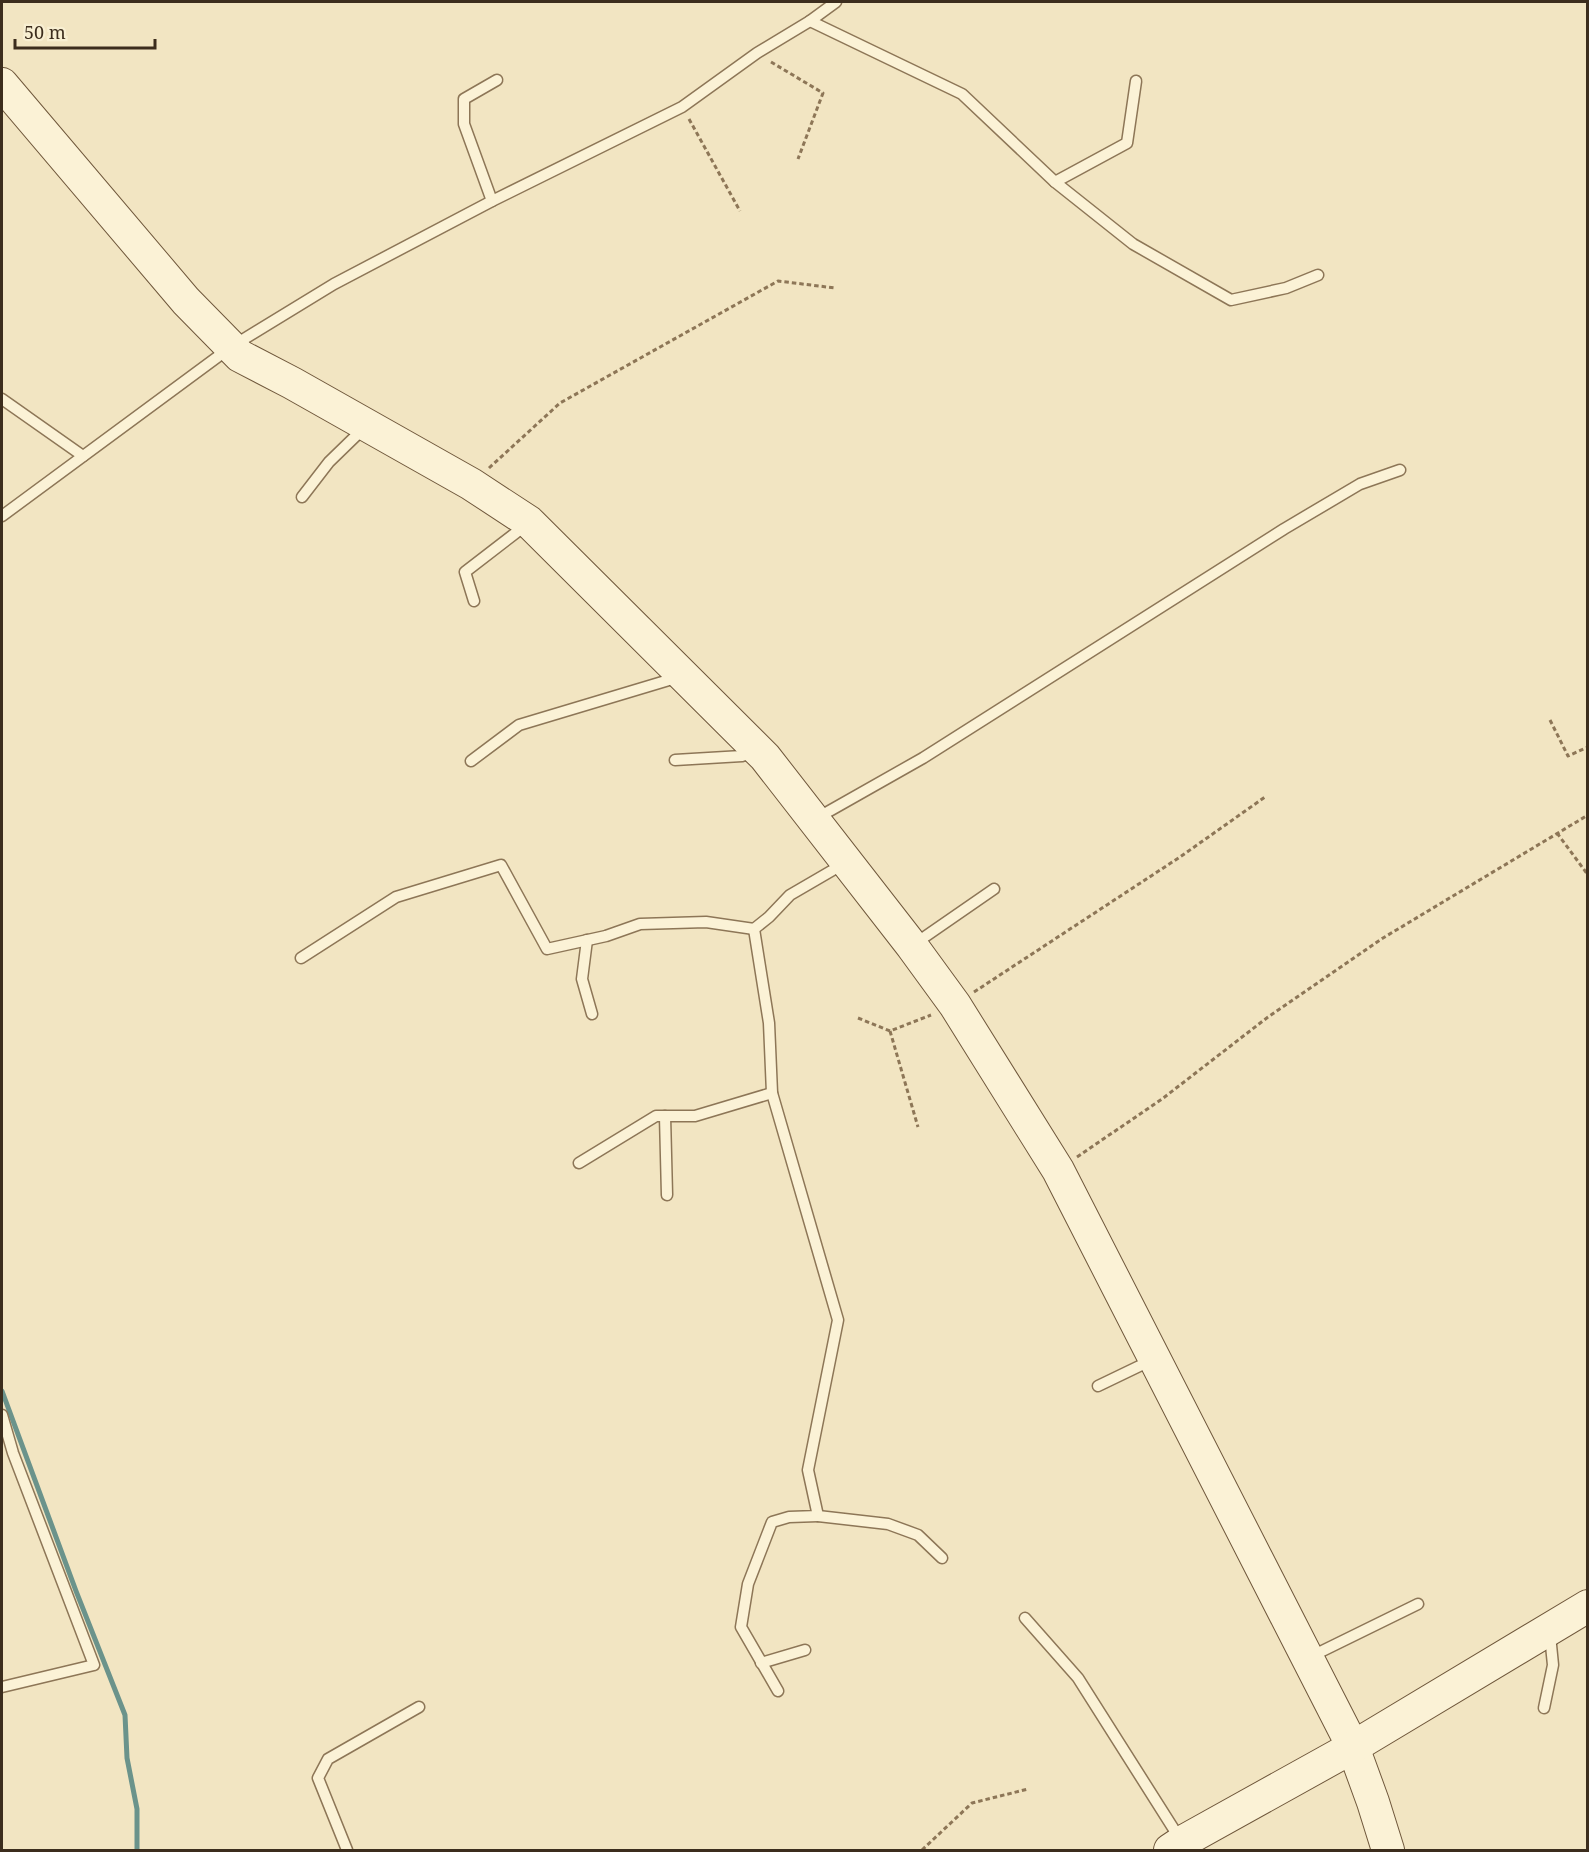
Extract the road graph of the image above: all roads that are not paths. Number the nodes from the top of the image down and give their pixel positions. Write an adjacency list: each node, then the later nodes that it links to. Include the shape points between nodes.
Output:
1 (836, 2): 2 (lane)
2 (810, 21): 6 (lane, via 962,94); 7 (lane, via 682,107)
3 (497, 80): 7 (lane, via 464,99 464,124)
4 (1136, 81): 6 (lane, via 1127,143)
5 (2, 84): 9 (street, via 186,301)
6 (1055, 182): 8 (lane, via 1133,244 1231,300 1286,288)
7 (492, 201): 9 (lane, via 334,284)
8 (1318, 275)
9 (231, 347): 11 (street, via 240,356); 12 (lane)
10 (2, 399): 12 (lane)
11 (367, 425): 14 (lane, via 329,462); 16 (street)
12 (82, 456): 15 (lane)
13 (1400, 471): 22 (lane, via 1360,484 1284,529 923,758)
14 (302, 497)
15 (2, 516)
16 (529, 522): 17 (lane, via 465,572); 18 (street)
17 (474, 601)
18 (682, 676): 19 (street); 21 (lane, via 519,725)
19 (759, 751): 20 (lane, via 741,756); 22 (street)
20 (675, 760)
21 (471, 761)
22 (814, 820): 23 (street)
23 (846, 862): 25 (lane, via 790,895); 27 (street)
24 (994, 889): 27 (lane)
25 (754, 929): 26 (lane, via 706,922 640,924); 30 (lane, via 769,1023)
26 (587, 940): 28 (lane, via 547,949 501,865 396,897); 29 (lane, via 582,979)
27 (912, 946): 34 (street, via 955,1005 1059,1170)
28 (301, 957)
29 (592, 1014)
30 (772, 1093): 31 (lane, via 695,1116); 37 (lane, via 838,1320 808,1470)
31 (665, 1116): 32 (lane, via 656,1116); 33 (lane)
32 (579, 1163)
33 (667, 1195)
34 (1154, 1359): 35 (lane); 44 (street)
35 (1098, 1386)
36 (2, 1415): 46 (lane, via 94,1665)
37 (818, 1516): 38 (lane, via 888,1524 918,1535); 45 (lane, via 772,1522 748,1584 741,1627)
38 (942, 1558)
39 (1418, 1604): 44 (lane)
40 (1587, 1606): 42 (street)
41 (1025, 1618): 51 (lane, via 1078,1678)
42 (1550, 1630): 49 (lane, via 1553,1665); 50 (street)
43 (805, 1650): 45 (lane)
44 (1307, 1658): 50 (street)
45 (761, 1663): 47 (lane)
46 (2, 1687)
47 (778, 1691)
48 (419, 1707): 52 (lane, via 328,1759 318,1778)
49 (1544, 1708)
50 (1353, 1748): 51 (street); 53 (street)
51 (1176, 1846)
52 (347, 1851)
53 (1388, 1851)

